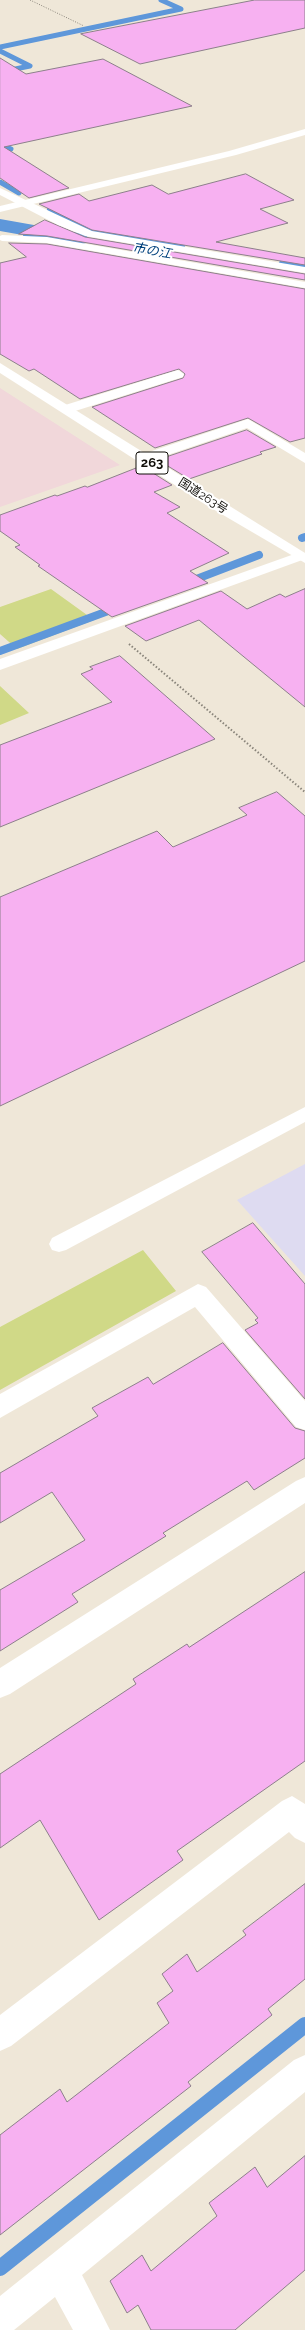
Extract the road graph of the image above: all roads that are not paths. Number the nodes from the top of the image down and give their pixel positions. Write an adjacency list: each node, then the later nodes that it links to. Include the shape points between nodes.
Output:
1 (305, 132): 3 (main road, via 232,153)
2 (0, 191): 3 (main road)
3 (24, 204): 4 (main road); 6 (main road, via 88,234)
4 (0, 210)
5 (2, 238): 7 (lane, via 47,240)
6 (305, 270)
7 (305, 285)
8 (0, 367): 10 (main road, 国道263号 / 263)
9 (178, 374): 10 (main road)
10 (67, 409): 11 (main road, 国道263号 / 263)
11 (145, 458): 12 (main road, via 248,423); 13 (main road, 国道263号 / 263)
12 (305, 459)
13 (302, 557): 14 (main road)
14 (0, 665)
15 (305, 1114): 16 (lane)
16 (59, 1244)
17 (0, 1407): 18 (main road, via 198,1294)
18 (305, 1419)
19 (305, 1489): 20 (main road)
20 (0, 1684)
21 (305, 1828): 22 (main road, via 292,1811)
22 (0, 2035)
23 (304, 2075): 24 (main road)
24 (60, 2270): 25 (main road); 26 (main road)
25 (0, 2319)
26 (92, 2330)

